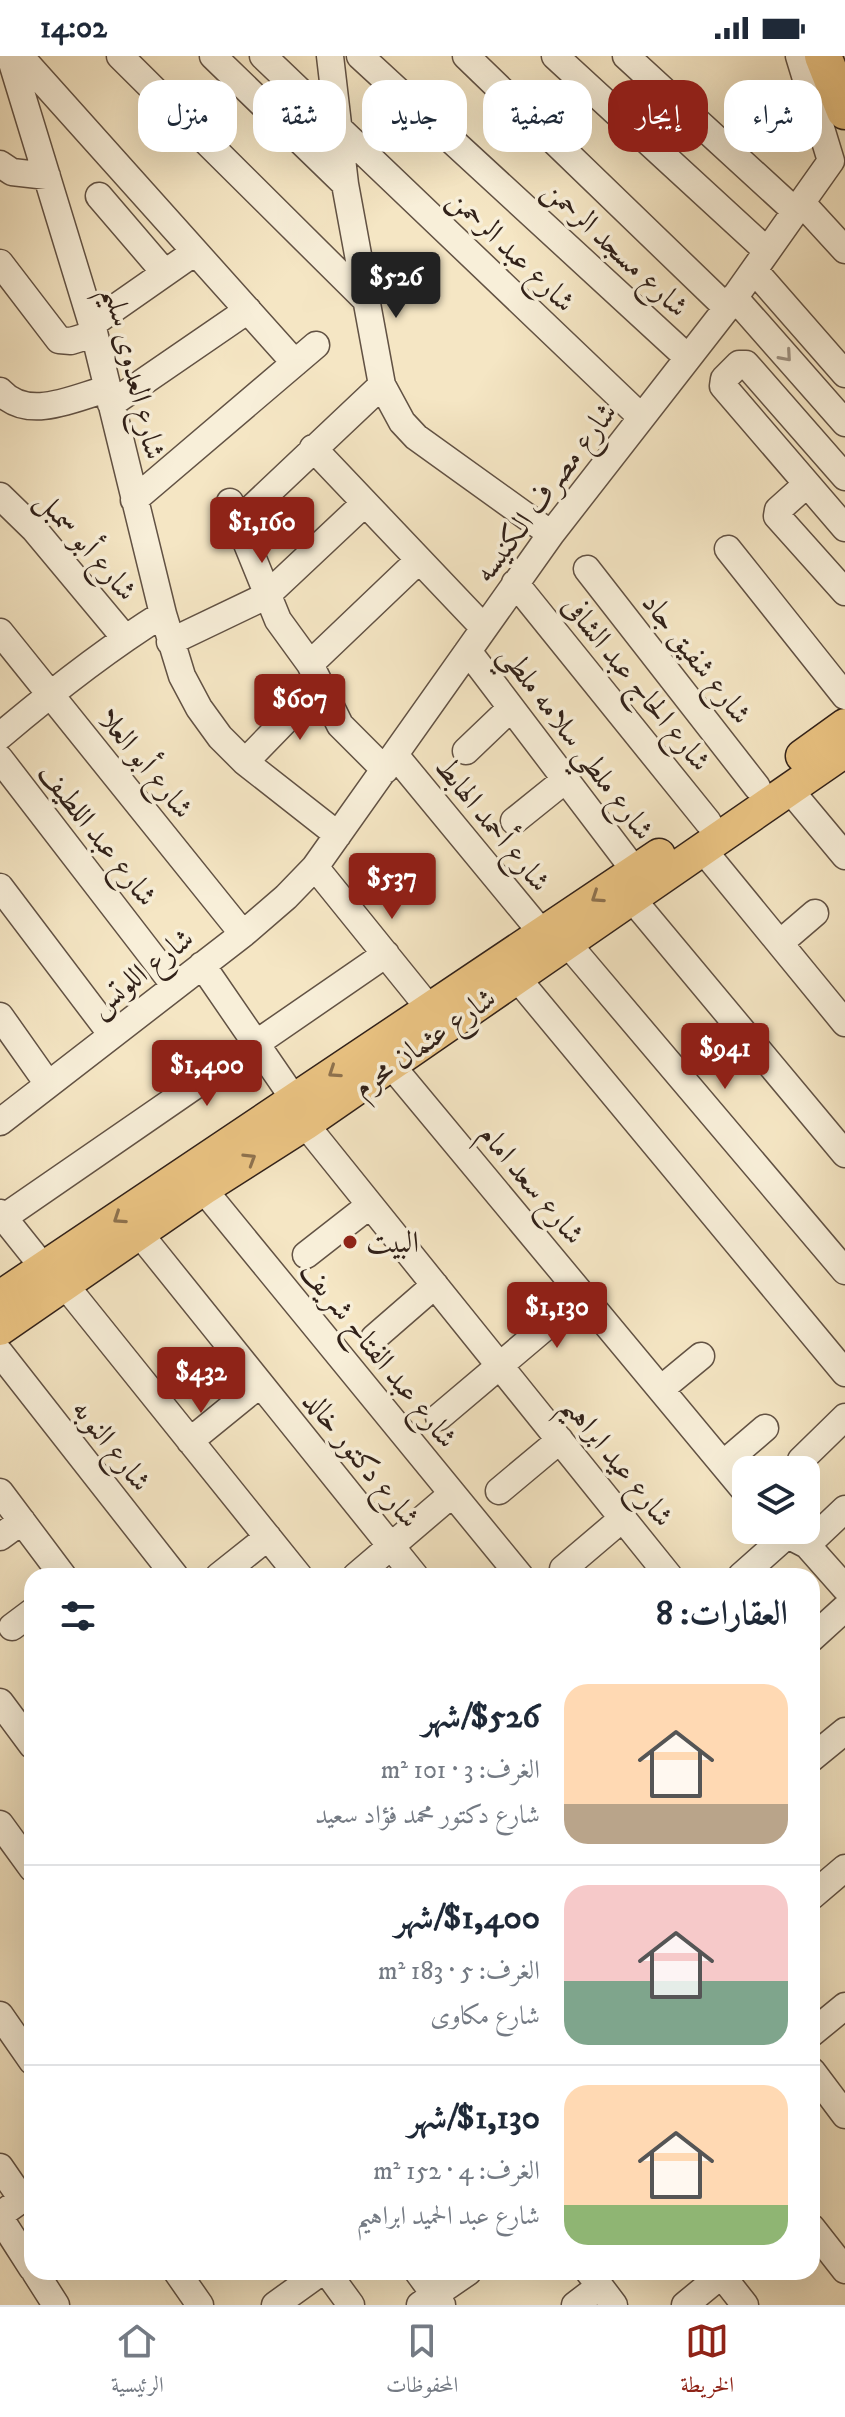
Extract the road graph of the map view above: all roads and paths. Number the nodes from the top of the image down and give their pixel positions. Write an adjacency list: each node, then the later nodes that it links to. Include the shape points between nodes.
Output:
1 (10, 56): 19 (street, شارع العدوى سليم)
2 (20, 56): 24 (street)
3 (120, 56): 28 (street)
4 (213, 56): 20 (street)
5 (263, 56): 13 (street, شارع عبد الرحمن)
6 (330, 56): 14 (street)
7 (360, 56): 33 (street, شارع مسجد الرحمن)
8 (466, 56): 29 (street)
9 (555, 56): 25 (street)
10 (626, 56): 22 (street)
11 (799, 56): 22 (street, شارع مصرف الكنيسه, via 831,161)
12 (823, 56): 15 (highway)
13 (288, 80)
14 (333, 80)
15 (845, 111)
16 (346, 137): 39 (street, شارع عبد الرحمن)
17 (341, 152): 20 (street)
18 (0, 164): 19 (street, via 12,172)
19 (47, 176): 31 (street, شارع العدوى سليم)
20 (345, 184): 28 (street)
21 (99, 196): 27 (street)
22 (798, 206): 23 (street); 25 (street, شارع مصرف الكنيسه)
23 (845, 250)
24 (195, 252): 27 (street); 30 (street)
25 (760, 260): 29 (street, شارع مصرف الكنيسه); 35 (street)
26 (0, 263): 31 (street, via 59,340 71,341)
27 (165, 273): 31 (street)
28 (367, 301): 36 (street)
29 (730, 302): 33 (street, شارع مصرف الكنيسه); 40 (street, one-way to 40)
30 (248, 310): 34 (street); 38 (street)
31 (93, 329): 38 (street, شارع العدوى سليم)
32 (316, 345): 34 (street)
33 (687, 357): 39 (street, شارع مصرف الكنيسه)
34 (295, 363): 45 (street)
35 (845, 374)
36 (382, 385): 41 (street); 48 (street, via 416,437)
37 (0, 391): 38 (street, via 29,408)
38 (109, 397): 45 (street, شارع العدوى سليم)
39 (641, 417): 48 (street, شارع مصرف الكنيسه)
40 (845, 423)
41 (313, 448): 46 (street); 54 (street, شارع أحمد الهابط, via 234,512)
42 (845, 477): 43 (street, via 746,364 739,364 723,386)
43 (807, 484): 47 (street); 53 (street, via 777,516)
44 (0, 496): 58 (street, شارع أبو سمبل)
45 (134, 500): 55 (street, شارع العدوى سليم)
46 (365, 503): 50 (street); 54 (street)
47 (845, 528)
48 (551, 534): 52 (street, شارع مصرف الكنيسه)
49 (728, 549): 63 (street)
50 (419, 560): 56 (street); 61 (street)
51 (587, 569): 73 (street, شارع شفيق جاد)
52 (515, 583): 56 (street, شارع مصرف الكنيسه); 77 (street, شارع الحاج عبد الشافى)
53 (845, 592)
54 (266, 596): 59 (street); 61 (street, شارع أحمد الهابط)
55 (163, 614): 58 (street); 59 (street, شارع العدوى سليم)
56 (484, 628): 60 (street, شارع مصرف الكنيسه)
57 (0, 632): 62 (street, شارع أبو العلا)
58 (125, 638): 62 (street)
59 (170, 642): 70 (street, شارع العدوى سليم, via 199,708)
60 (468, 651): 64 (street, شارع ملطي سلامه ملطي); 71 (street, شارع مصرف الكنيسه)
61 (315, 675): 70 (street); 71 (street, شارع أحمد الهابط, via 340,725)
62 (50, 694): 66 (street); 83 (street, شارع أبو العلا)
63 (845, 696)
64 (511, 708): 67 (street); 72 (street, شارع ملطي سلامه ملطي)
65 (845, 725): 73 (main road, شارع عثمان محرم)
66 (0, 736)
67 (466, 751)
68 (845, 751): 74 (main road, شارع عثمان محرم)
69 (0, 759): 89 (street, شارع عبد اللطيف)
70 (245, 762): 76 (street, شارع العدوى سليم)
71 (390, 762): 76 (street, شارع مصرف الكنيسه); 84 (street, شارع أحمد الهابط)
72 (565, 780): 75 (street); 80 (street, شارع ملطي سلامه ملطي)
73 (757, 787): 77 (main road, شارع عثمان محرم)
74 (790, 790): 77 (main road, شارع عثمان محرم); 78 (street)
75 (514, 821)
76 (338, 835): 79 (street, شارع مصرف الكنيسه)
77 (706, 836): 80 (main road, شارع عثمان محرم); 85 (street, شارع الحاج عبد الشافى)
78 (845, 856)
79 (315, 867): 83 (street, شارع اللوتس); 86 (street)
80 (634, 886): 84 (main road, شارع عثمان محرم); 99 (street, شارع ملطي سلامه ملطي)
81 (0, 887): 93 (street)
82 (815, 913): 85 (street)
83 (243, 934): 87 (street, شارع اللوتس)
84 (555, 938): 88 (main road, شارع عثمان محرم); 90 (main road, شارع عثمان محرم); 105 (street, شارع أحمد الهابط)
85 (780, 943): 91 (street, شارع الحاج عبد الشافى)
86 (386, 954): 90 (street); 94 (street)
87 (202, 965): 89 (street, شارع اللوتس); 94 (street, شارع عيد ابراهيم)
88 (517, 978): 95 (main road, شارع عثمان محرم); 115 (street)
89 (175, 986): 93 (street, شارع اللوتس)
90 (429, 1008): 97 (main road, شارع عثمان محرم, one-way to 97)
91 (841, 1008)
92 (0, 1016): 96 (street)
93 (112, 1035): 96 (street, شارع اللوتس)
94 (256, 1044): 97 (street, شارع عيد ابراهيم); 102 (street)
95 (391, 1065): 97 (main road, شارع عثمان محرم); 108 (street, شارع سعد امام)
96 (48, 1084): 98 (street, شارع اللوتس)
97 (300, 1112): 100 (main road, شارع عثمان محرم); 101 (street, شارع عيد ابراهيم)
98 (0, 1122)
99 (845, 1154)
100 (196, 1180): 103 (main road, شارع عثمان محرم); 106 (main road, شارع عثمان محرم, one-way to 106); 128 (street, شارع عبد الفتاح شريف)
101 (370, 1205): 104 (street); 107 (street, شارع عيد ابراهيم)
102 (1, 1217): 106 (street)
103 (139, 1233): 106 (main road, شارع عثمان محرم); 116 (street, شارع دكتور خالد)
104 (306, 1255)
105 (845, 1271)
106 (54, 1276): 109 (main road, شارع عثمان محرم); 110 (main road, شارع عثمان محرم); 122 (street)
107 (435, 1285): 111 (street); 114 (street, شارع عيد ابراهيم)
108 (582, 1296): 114 (street); 117 (street, شارع سعد امام)
109 (0, 1297)
110 (0, 1329)
111 (374, 1338)
112 (0, 1353): 139 (street, شارع النوبه)
113 (701, 1356): 117 (street)
114 (500, 1365): 118 (street); 121 (street, شارع عيد ابراهيم)
115 (845, 1373)
116 (260, 1384): 122 (street); 137 (street, شارع دكتور خالد)
117 (661, 1389): 124 (street, شارع سعد امام)
118 (439, 1417)
119 (845, 1417): 123 (street)
120 (765, 1428): 124 (street)
121 (560, 1440): 126 (street); 130 (street, شارع عيد ابراهيم)
122 (190, 1441): 134 (street)
123 (805, 1456)
124 (723, 1464): 125 (street, شارع سعد امام)
125 (732, 1475)
126 (499, 1491)
127 (0, 1492): 131 (street)
128 (452, 1494): 137 (street); 144 (street, شارع عبد الفتاح شريف)
129 (845, 1509): 132 (street)
130 (623, 1518): 145 (street); 146 (street, شارع عيد ابراهيم)
131 (22, 1521): 133 (street); 138 (street)
132 (820, 1522)
133 (0, 1537)
134 (268, 1537): 140 (street); 141 (street)
135 (781, 1544): 147 (street)
136 (798, 1544): 148 (street)
137 (391, 1546): 142 (street); 143 (street, شارع دكتور خالد)
138 (57, 1568)
139 (169, 1568)
140 (229, 1568)
141 (293, 1568)
142 (365, 1568)
143 (409, 1568)
144 (513, 1568)
145 (564, 1568)
146 (663, 1568)
147 (751, 1568)
148 (845, 1588)
149 (845, 1608): 150 (street)
150 (820, 1631)
151 (0, 1702): 153 (street)
152 (845, 1731): 154 (street)
153 (21, 1732)
154 (820, 1751)
155 (0, 1824): 156 (street)
156 (24, 1857)
157 (845, 1868): 158 (street)
158 (820, 1889)
159 (845, 2006): 161 (street)
160 (0, 2015): 162 (street)
161 (820, 2026)
162 (24, 2050)
163 (820, 2082): 164 (street)
164 (845, 2115)
165 (0, 2167): 166 (street)
166 (24, 2193)
167 (24, 2198): 168 (street)
168 (0, 2216): 170 (street)
169 (820, 2238): 171 (street)
170 (24, 2255)
171 (845, 2270)
172 (40, 2280): 181 (street)
173 (312, 2280): 182 (street)
174 (331, 2280): 183 (street)
175 (422, 2280): 180 (street)
176 (458, 2280): 180 (street)
177 (714, 2280): 185 (street)
178 (727, 2280): 186 (street)
179 (601, 2288): 184 (street)
180 (432, 2302)
181 (56, 2305)
182 (275, 2305)
183 (351, 2305)
184 (575, 2305)
185 (685, 2305)
186 (745, 2305)

